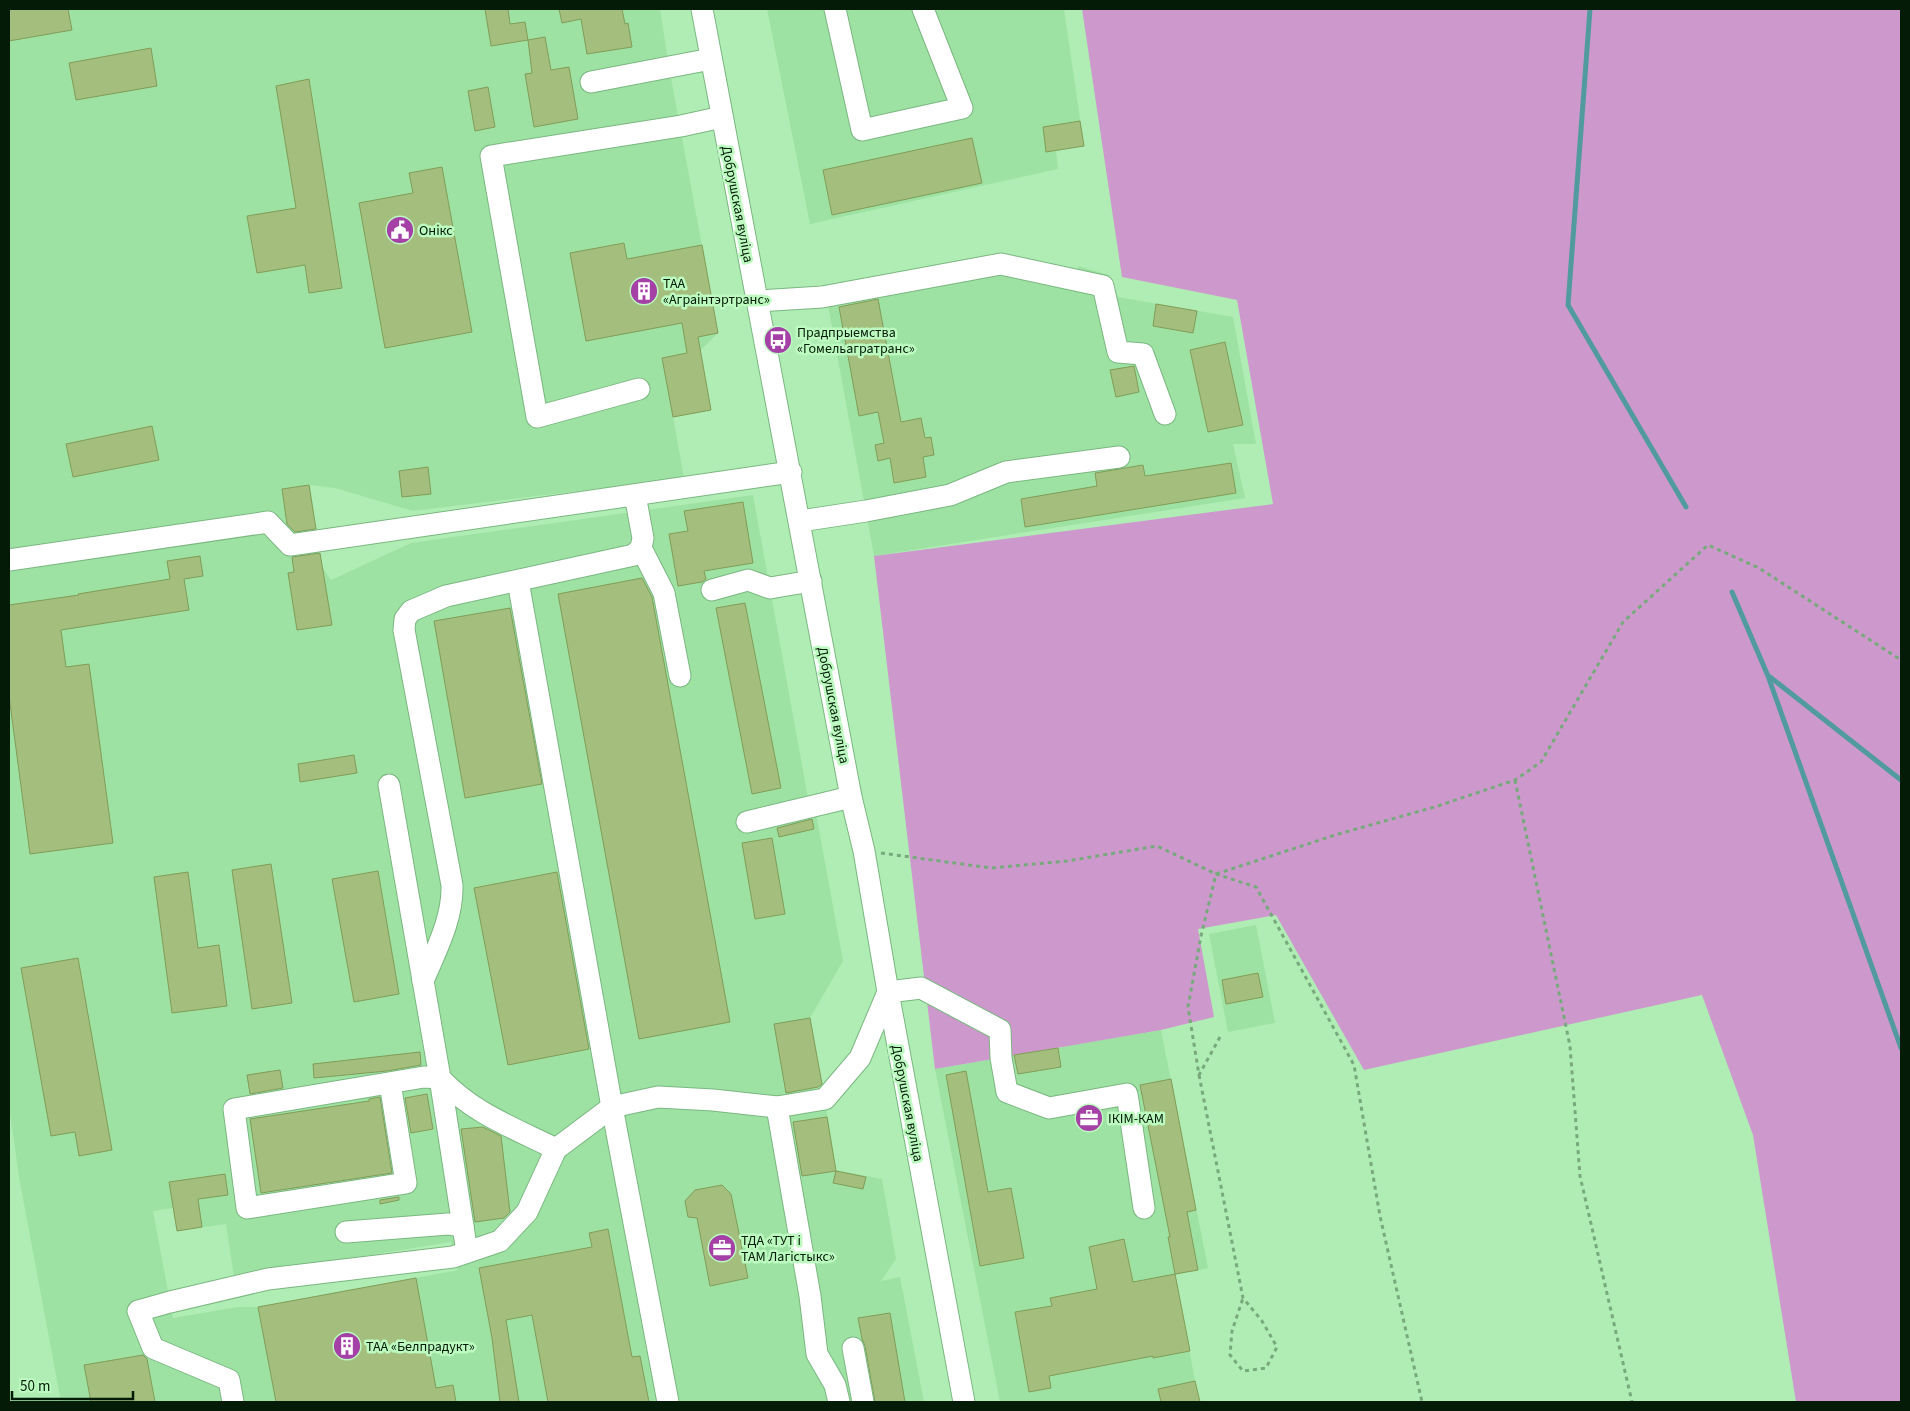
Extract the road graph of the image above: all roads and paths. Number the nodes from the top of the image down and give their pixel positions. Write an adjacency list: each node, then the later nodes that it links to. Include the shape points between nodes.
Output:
1 (702, 9): 4 (street, Добрушская вуліца)
2 (835, 9): 3 (street, via 862,130 962,108)
3 (924, 9)
4 (710, 59): 5 (street); 6 (street, Добрушская вуліца)
5 (591, 82)
6 (722, 117): 7 (street, Добрушская вуліца); 8 (street, via 491,156 537,417)
7 (757, 301): 9 (street, via 822,297 1001,264 1103,286 1118,352 1143,354); 11 (street, Добрушская вуліца)
8 (639, 389)
9 (1165, 414)
10 (1119, 457): 13 (street, via 1006,472 950,495)
11 (791, 472): 12 (street); 13 (street, Добрушская вуліца)
12 (635, 495): 14 (street, via 643,538); 15 (street, via 290,545 268,522)
13 (800, 521): 16 (street, Добрушская вуліца)
14 (641, 548): 17 (street, via 634,556); 20 (street, via 664,593)
15 (9, 560)
16 (811, 580): 18 (street, via 770,588 748,580); 23 (street, Добрушская вуліца)
17 (518, 581): 27 (street, via 446,596 411,610 405,619 404,630 453,900); 33 (street)
18 (712, 590)
19 (1901, 660): 21 (path, via 1759,568 1708,545 1623,622 1541,762)
20 (680, 676)
21 (1515, 780): 26 (path); 48 (path, via 1570,1046 1580,1176)
22 (389, 785): 27 (street)
23 (851, 797): 24 (street); 25 (street, Добрушская вуліца)
24 (747, 822)
25 (864, 851): 26 (path, via 991,868 1157,846); 28 (street, Добрушская вуліца)
26 (1216, 874): 30 (path, via 1188,1007); 47 (path, via 1256,887 1354,1065 1380,1216)
27 (423, 981): 31 (street)
28 (888, 992): 34 (street, via 860,1058 825,1099); 36 (street, via 921,988 1000,1030 1001,1058 1008,1092 1049,1108 1128,1094); 46 (street, Добрушская вуліца)
29 (1220, 1037): 30 (path)
30 (1199, 1074): 40 (path)
31 (440, 1078): 32 (street, via 424,1077); 35 (street, via 453,1093 476,1110); 37 (street)
32 (390, 1083): 32 (street, via 234,1109 247,1208 406,1183)
33 (612, 1106): 34 (street, via 658,1098); 35 (street); 43 (street)
34 (776, 1107): 44 (street, via 810,1296 817,1354 836,1385)
35 (556, 1149): 39 (street, via 527,1212 500,1241)
36 (1144, 1208)
37 (463, 1226): 38 (street, via 448,1224); 39 (street)
38 (346, 1232)
39 (467, 1252): 42 (street, via 453,1257 268,1279 138,1312 153,1348 229,1380)
40 (1243, 1298): 40 (path, via 1277,1347 1266,1368 1243,1371 1230,1355 1232,1331)
41 (853, 1348): 45 (street)
42 (233, 1402)
43 (668, 1402)
44 (839, 1402)
45 (863, 1402)
46 (964, 1402)
47 (1422, 1402)
48 (1632, 1402)

